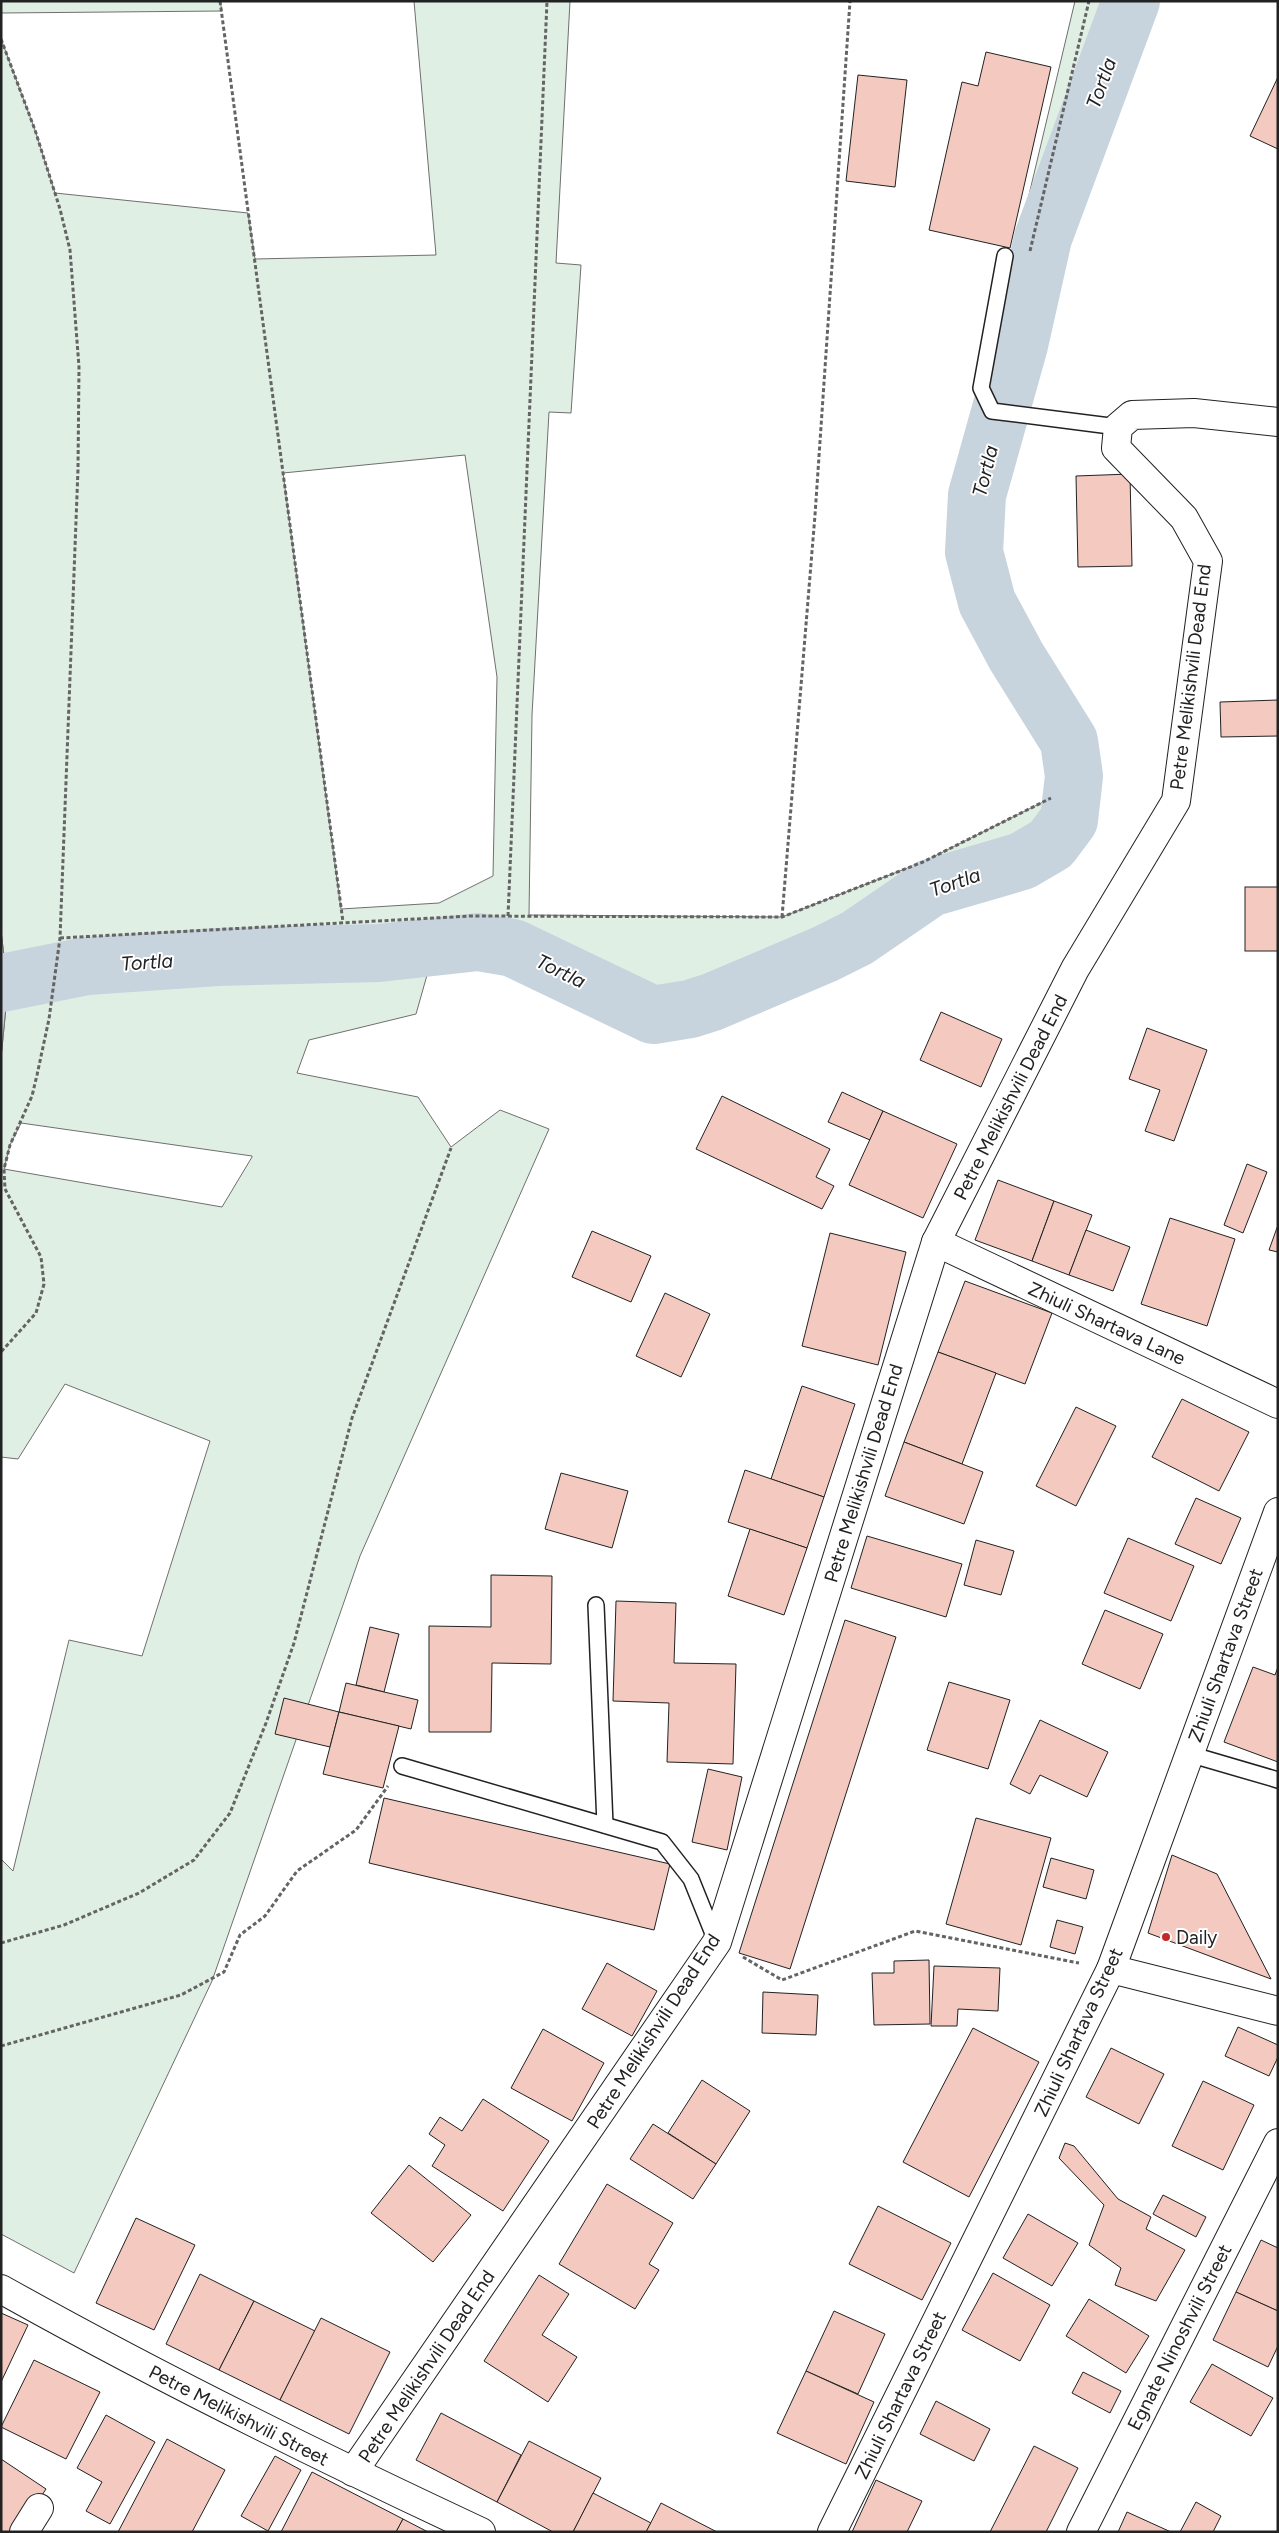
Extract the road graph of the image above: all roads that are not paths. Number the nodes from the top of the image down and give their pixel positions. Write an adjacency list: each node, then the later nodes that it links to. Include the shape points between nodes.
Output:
1 (1005, 256): 3 (lane, via 981,388 992,411)
2 (1278, 422): 3 (street, via 1194,413 1132,416)
3 (1117, 438): 4 (street, Petre Melikishvili Dead End, via 1184,518 1208,561 1176,801 1075,969)
4 (936, 1242): 5 (street, Zhiuli Shartava Lane); 12 (street, Petre Melikishvili Dead End)
5 (1278, 1404)
6 (1278, 1512): 8 (street, Zhiuli Shartava Street)
7 (596, 1605): 11 (lane)
8 (1189, 1754): 10 (lane); 13 (street, Zhiuli Shartava Street)
9 (402, 1766): 11 (lane)
10 (1278, 1780)
11 (604, 1825): 12 (lane, via 662,1842 690,1879)
12 (716, 1942): 17 (street, Petre Melikishvili Dead End)
13 (1111, 1969): 14 (street); 21 (street, Zhiuli Shartava Street)
14 (1278, 2011)
15 (1278, 2143): 22 (street, Egnate Ninoshvili Street)
16 (1, 2289): 17 (street, Petre Melikishvili Street, via 122,2357)
17 (354, 2472): 20 (street, Petre Melikishvili Street)
18 (39, 2508): 19 (street)
19 (24, 2532)
20 (481, 2532)
21 (832, 2532)
22 (1081, 2532)

